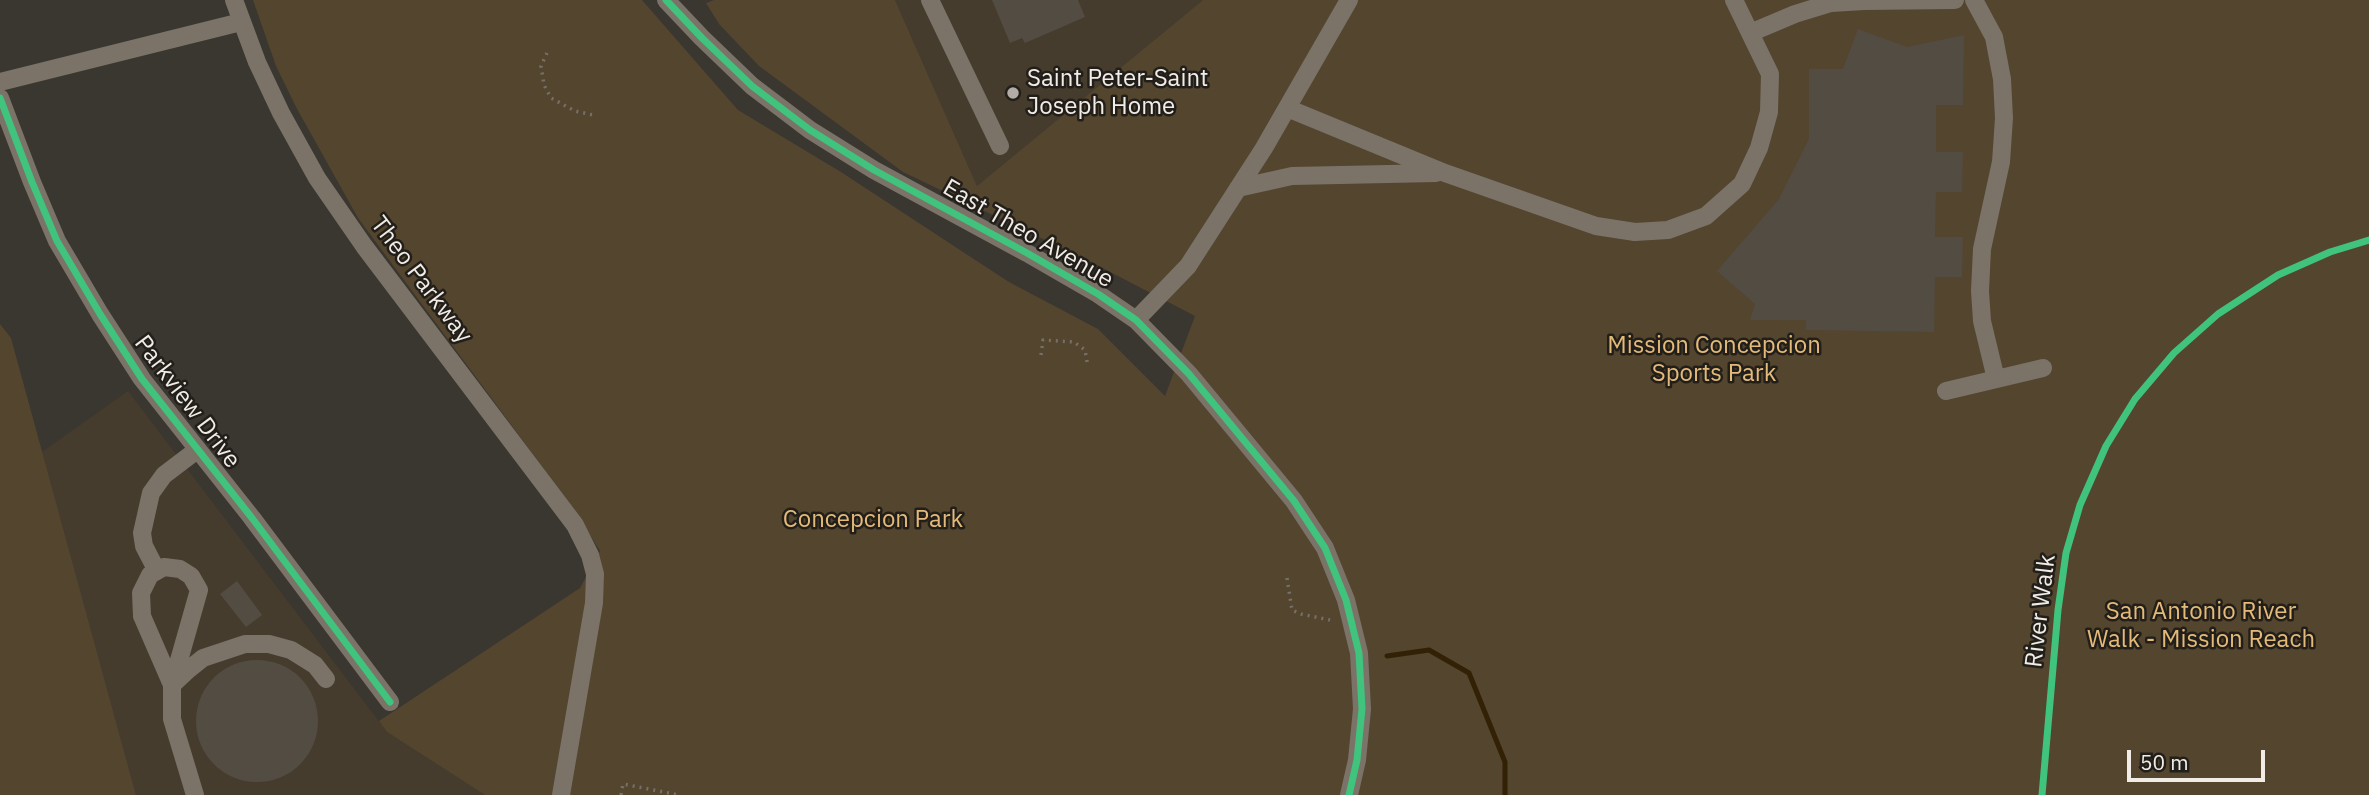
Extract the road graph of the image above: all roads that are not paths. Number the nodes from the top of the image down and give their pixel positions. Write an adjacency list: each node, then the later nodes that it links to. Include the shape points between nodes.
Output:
1 (234, 0): 8 (street, Theo Parkway)
2 (666, 0): 16 (street, East Theo Avenue, via 752,86 810,130)
3 (930, 0): 13 (street)
4 (1349, 0): 12 (street)
5 (1734, 0): 9 (street)
6 (1955, 0): 9 (street, via 1831,4)
7 (1974, 0): 18 (street, via 1994,37 2002,79 2001,162 1982,249 1980,291)
8 (241, 22): 10 (street); 26 (street, Theo Parkway, via 281,113 317,178 575,525 590,555 595,574 591,626)
9 (1750, 33): 14 (street, via 1770,75 1769,112 1742,184 1706,216 1668,230 1635,232 1596,226)
10 (0, 82)
11 (0, 98): 20 (street, Parkview Drive, via 57,241 142,379)
12 (1287, 108): 14 (street); 15 (street)
13 (1000, 146)
14 (1445, 173): 15 (street, via 1292,176)
15 (1238, 188): 16 (street, via 1188,266)
16 (1136, 320): 27 (street, East Theo Avenue, via 1189,374 1294,501 1325,548 1346,600 1359,653 1362,709)
17 (2043, 368): 18 (street)
18 (1996, 379): 19 (street)
19 (1946, 391)
20 (197, 450): 21 (street, via 164,475 151,493 142,533); 24 (street, Parkview Drive)
21 (157, 571): 23 (street, via 141,593 142,616); 23 (street, via 180,569 199,590)
22 (326, 679): 23 (street, via 315,665 291,650 245,644 203,659)
23 (172, 685): 25 (street, via 172,719)
24 (390, 702)
25 (195, 795)
26 (561, 795)
27 (1349, 795)

